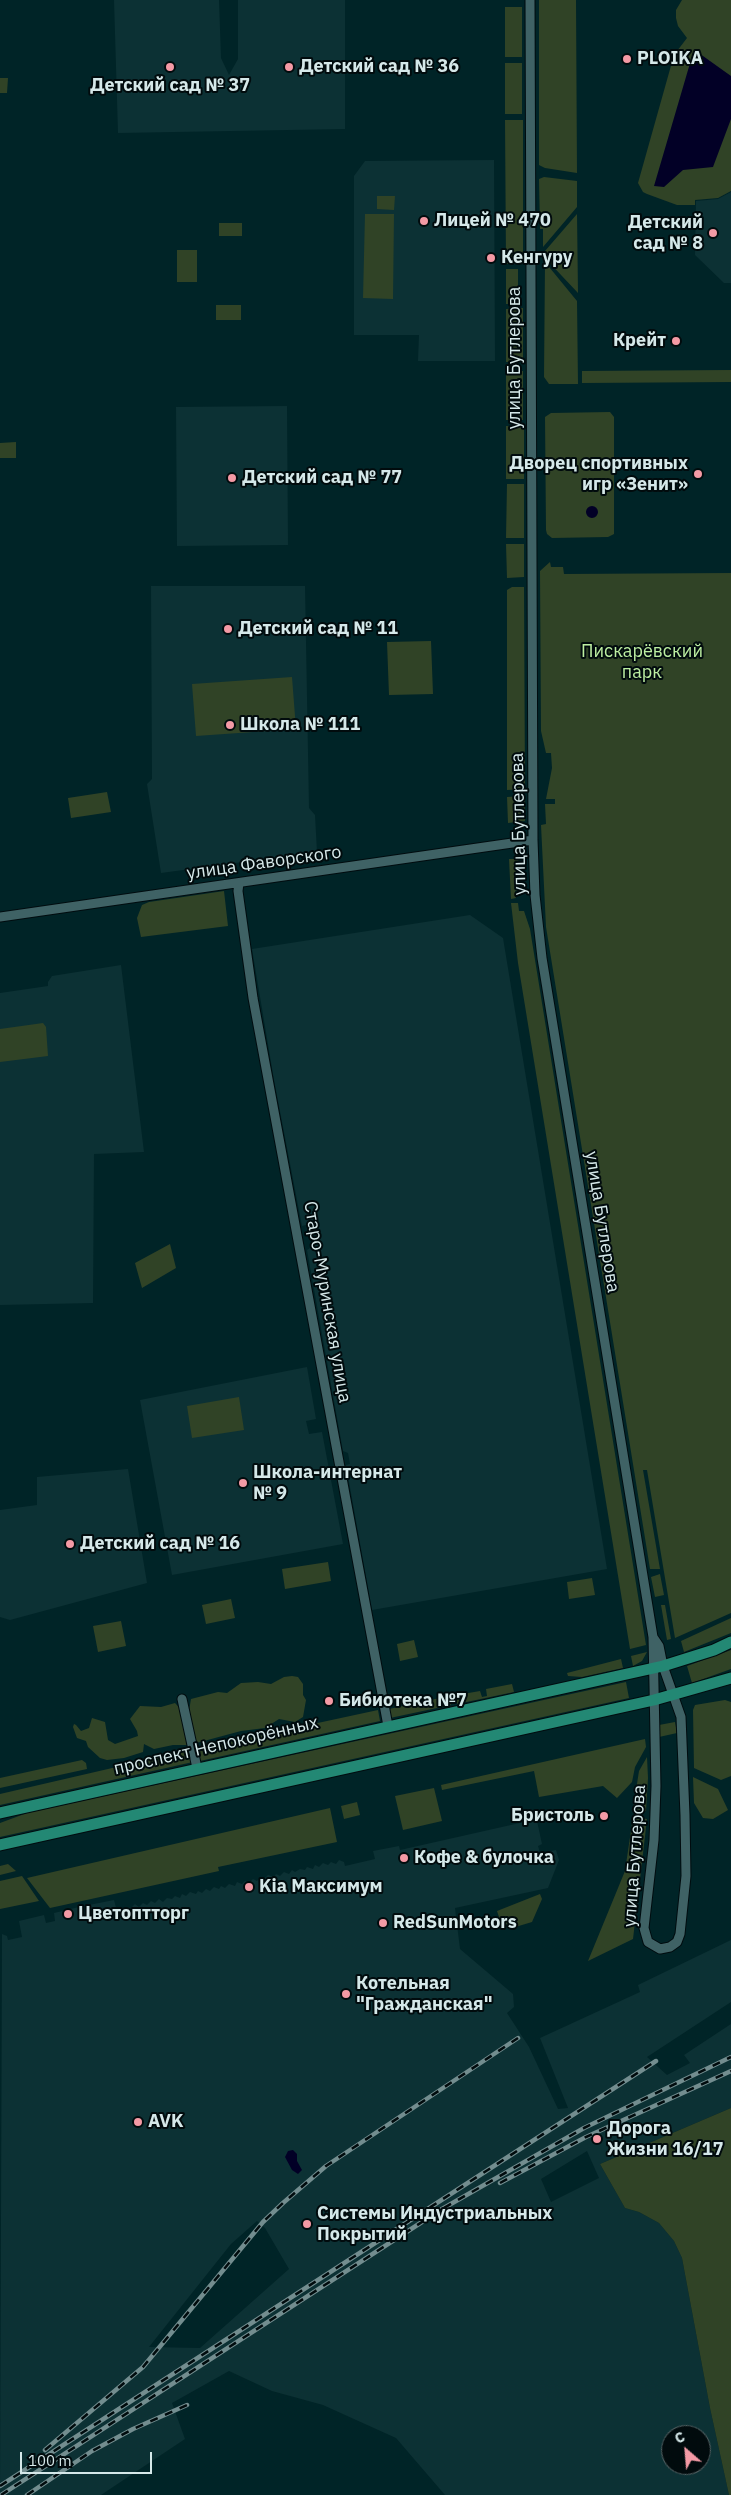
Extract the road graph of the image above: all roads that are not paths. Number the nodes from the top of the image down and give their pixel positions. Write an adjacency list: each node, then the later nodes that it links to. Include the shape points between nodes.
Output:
1 (530, 0): 2 (street, улица Бутлерова)
2 (533, 840): 3 (street, улица Фаворского); 6 (street, улица Бутлерова, via 542,958 653,1637 658,1646)
3 (239, 883): 4 (street, улица Фаворского); 11 (street, Старо-Муринская улица, via 238,896 253,998)
4 (0, 917)
5 (731, 1642): 6 (main road, проспект Непокорённых)
6 (658, 1667): 8 (street, улица Бутлерова); 10 (street, улица Бутлерова); 11 (main road, проспект Непокорённых)
7 (731, 1678): 8 (main road)
8 (674, 1695): 10 (main road); 10 (street, улица Бутлерова, via 681,1717 686,1876 680,1934 677,1942 660,1949 648,1942 644,1928 654,1832)
9 (182, 1699): 12 (street)
10 (654, 1700): 14 (main road)
11 (388, 1726): 12 (main road, проспект Непокорённых)
12 (197, 1768): 13 (main road, проспект Непокорённых)
13 (0, 1813)
14 (0, 1845)

